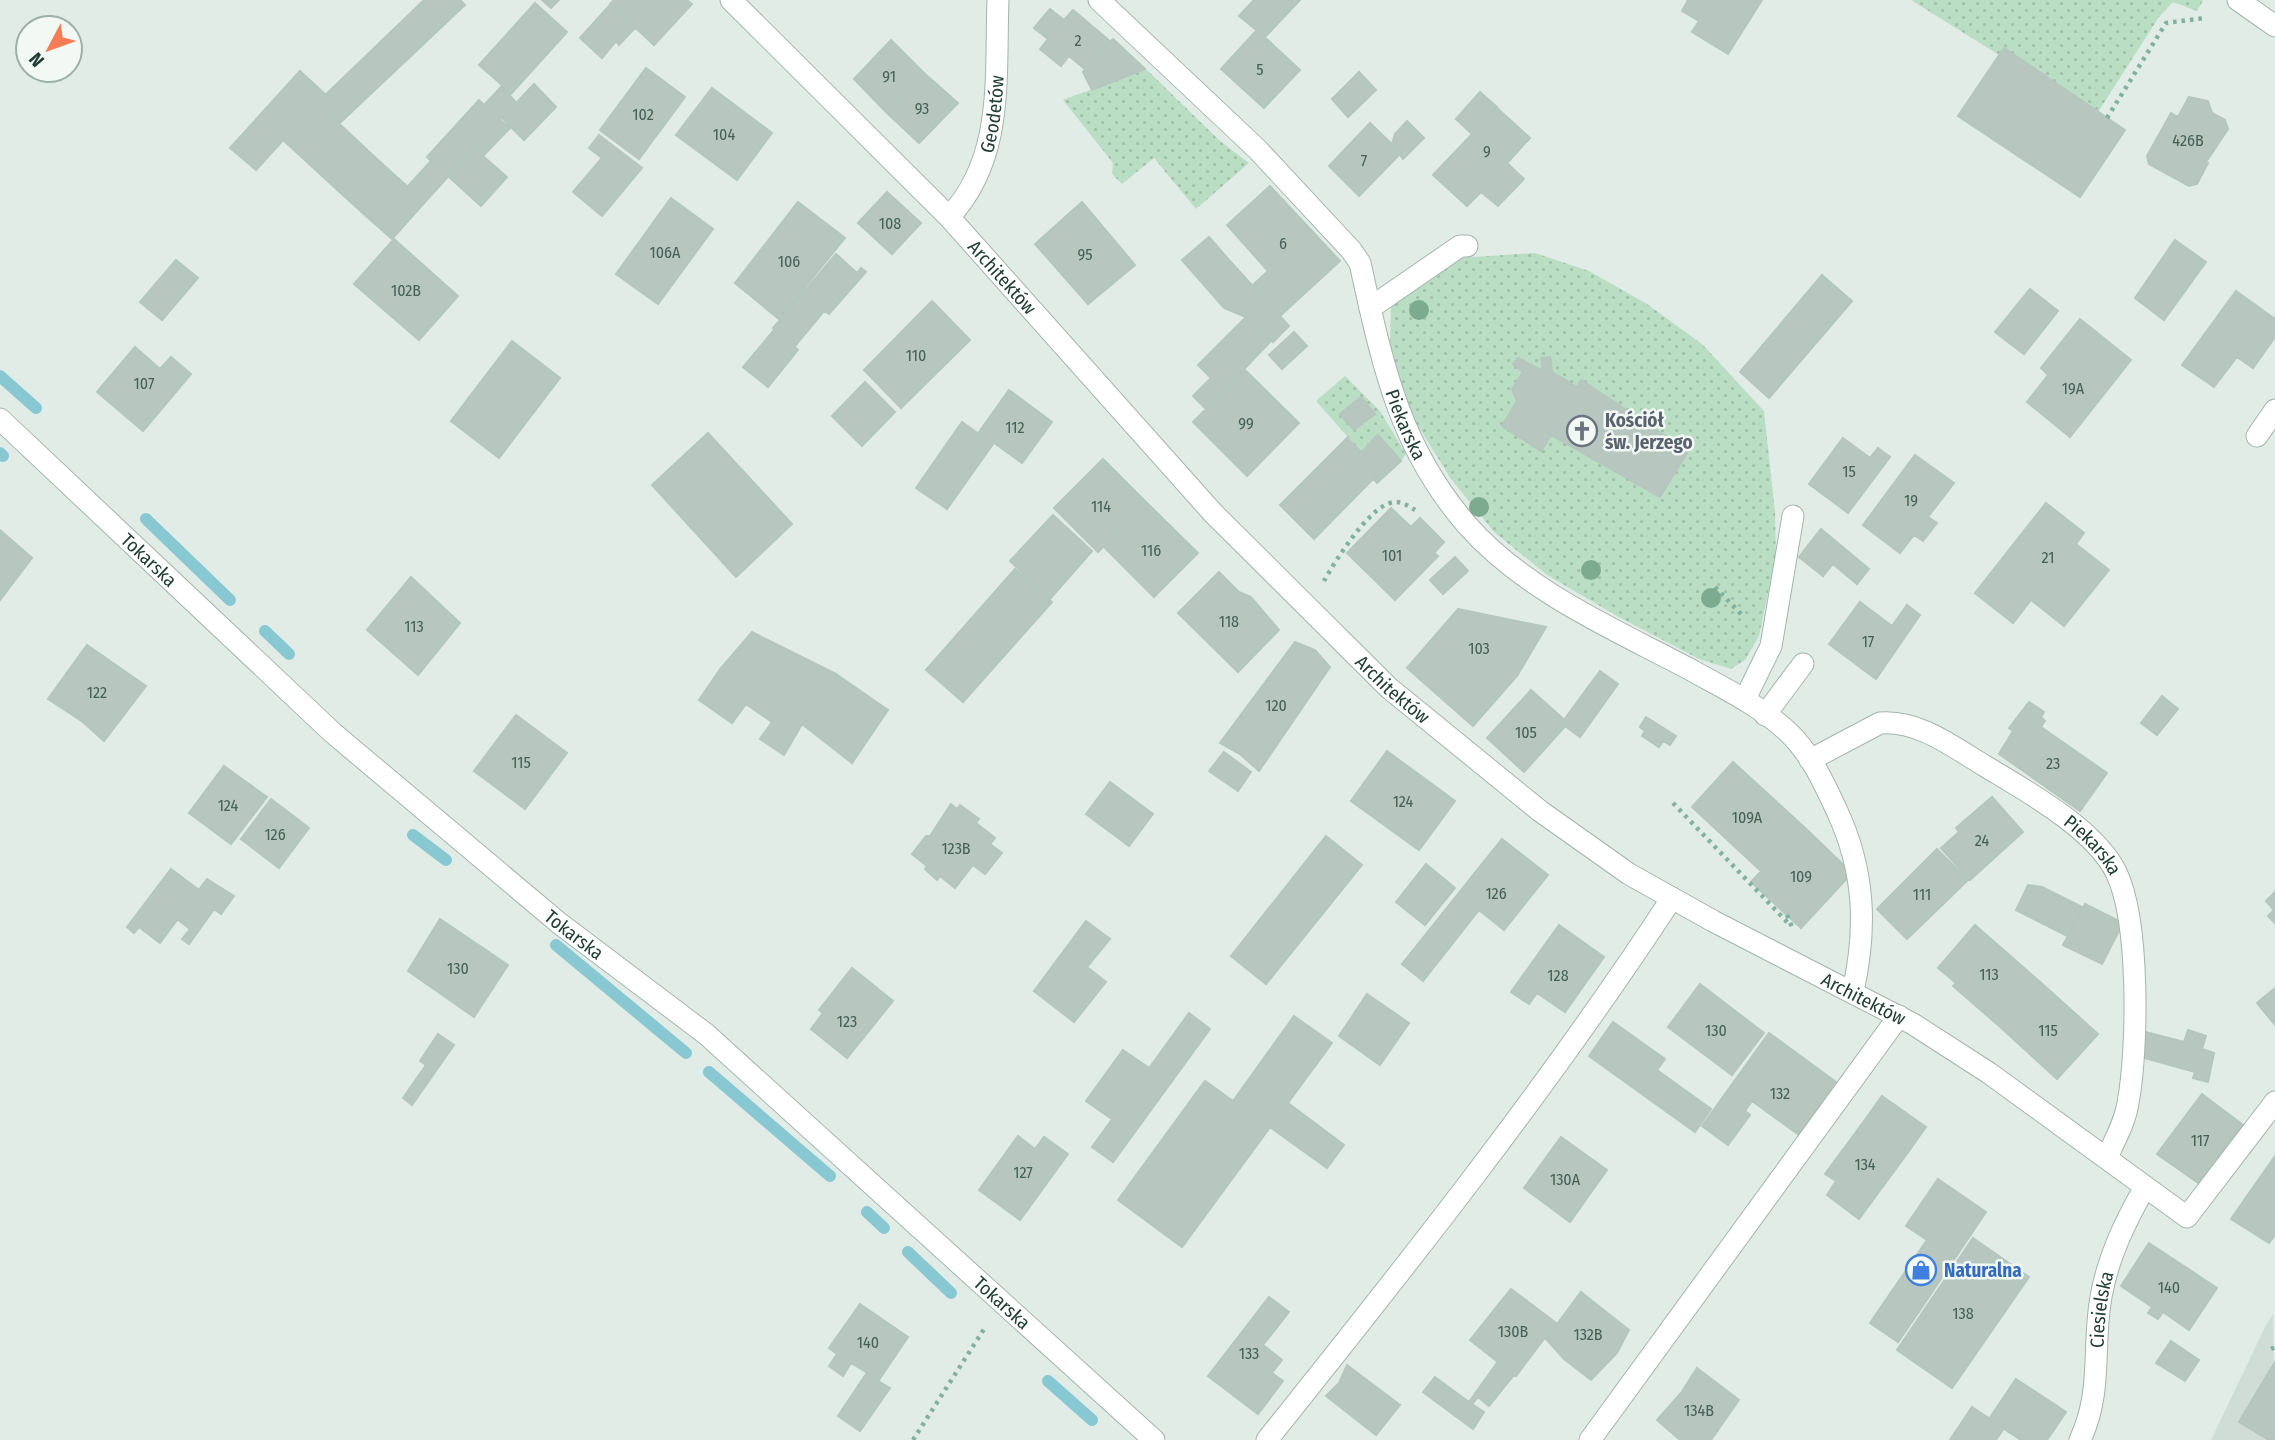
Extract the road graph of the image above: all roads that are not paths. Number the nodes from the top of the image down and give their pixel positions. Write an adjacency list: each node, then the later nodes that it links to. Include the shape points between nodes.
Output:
1 (731, 0): 6 (street, Architektów)
2 (998, 0): 6 (street, Geodetów, via 988,146 980,175)
3 (1099, 0): 8 (street, Piekarska, via 1257,149 1351,250 1360,264)
4 (2238, 0): 5 (street)
5 (2270, 15)
6 (950, 218): 17 (street, Architektów, via 1213,513 1389,688 1540,811 1629,874)
7 (1467, 246): 8 (street, via 1460,246)
8 (1370, 308): 14 (street, Piekarska, via 1400,419 1443,494 1469,527 1520,572 1575,609)
9 (2275, 410): 11 (street)
10 (0, 419): 23 (street, Tokarska, via 333,733 559,923 706,1034)
11 (2257, 436)
12 (1793, 516): 14 (street, via 1771,646)
13 (1803, 664): 15 (street)
14 (1745, 699): 15 (street, Piekarska)
15 (1765, 715): 16 (street, Piekarska, via 1787,731)
16 (1811, 760): 18 (street, Piekarska, via 1851,840 1859,873 1862,929); 21 (street, Piekarska, via 1880,723 1929,733 2030,792 2091,840 2116,872 2129,913 2131,1069 2128,1104)
17 (1672, 898): 18 (street, Architektów); 24 (street, via 1390,1286)
18 (1853, 991): 19 (street, Architektów)
19 (1899, 1016): 21 (street, Architektów, via 1972,1061); 25 (street)
20 (2275, 1102): 22 (street, Architektów, via 2187,1217)
21 (2106, 1157): 22 (street, Architektów)
22 (2146, 1187): 26 (street, Ciesielska, via 2108,1265 2093,1406)
23 (1154, 1440)
24 (1267, 1440)
25 (1590, 1440)
26 (2080, 1440)

